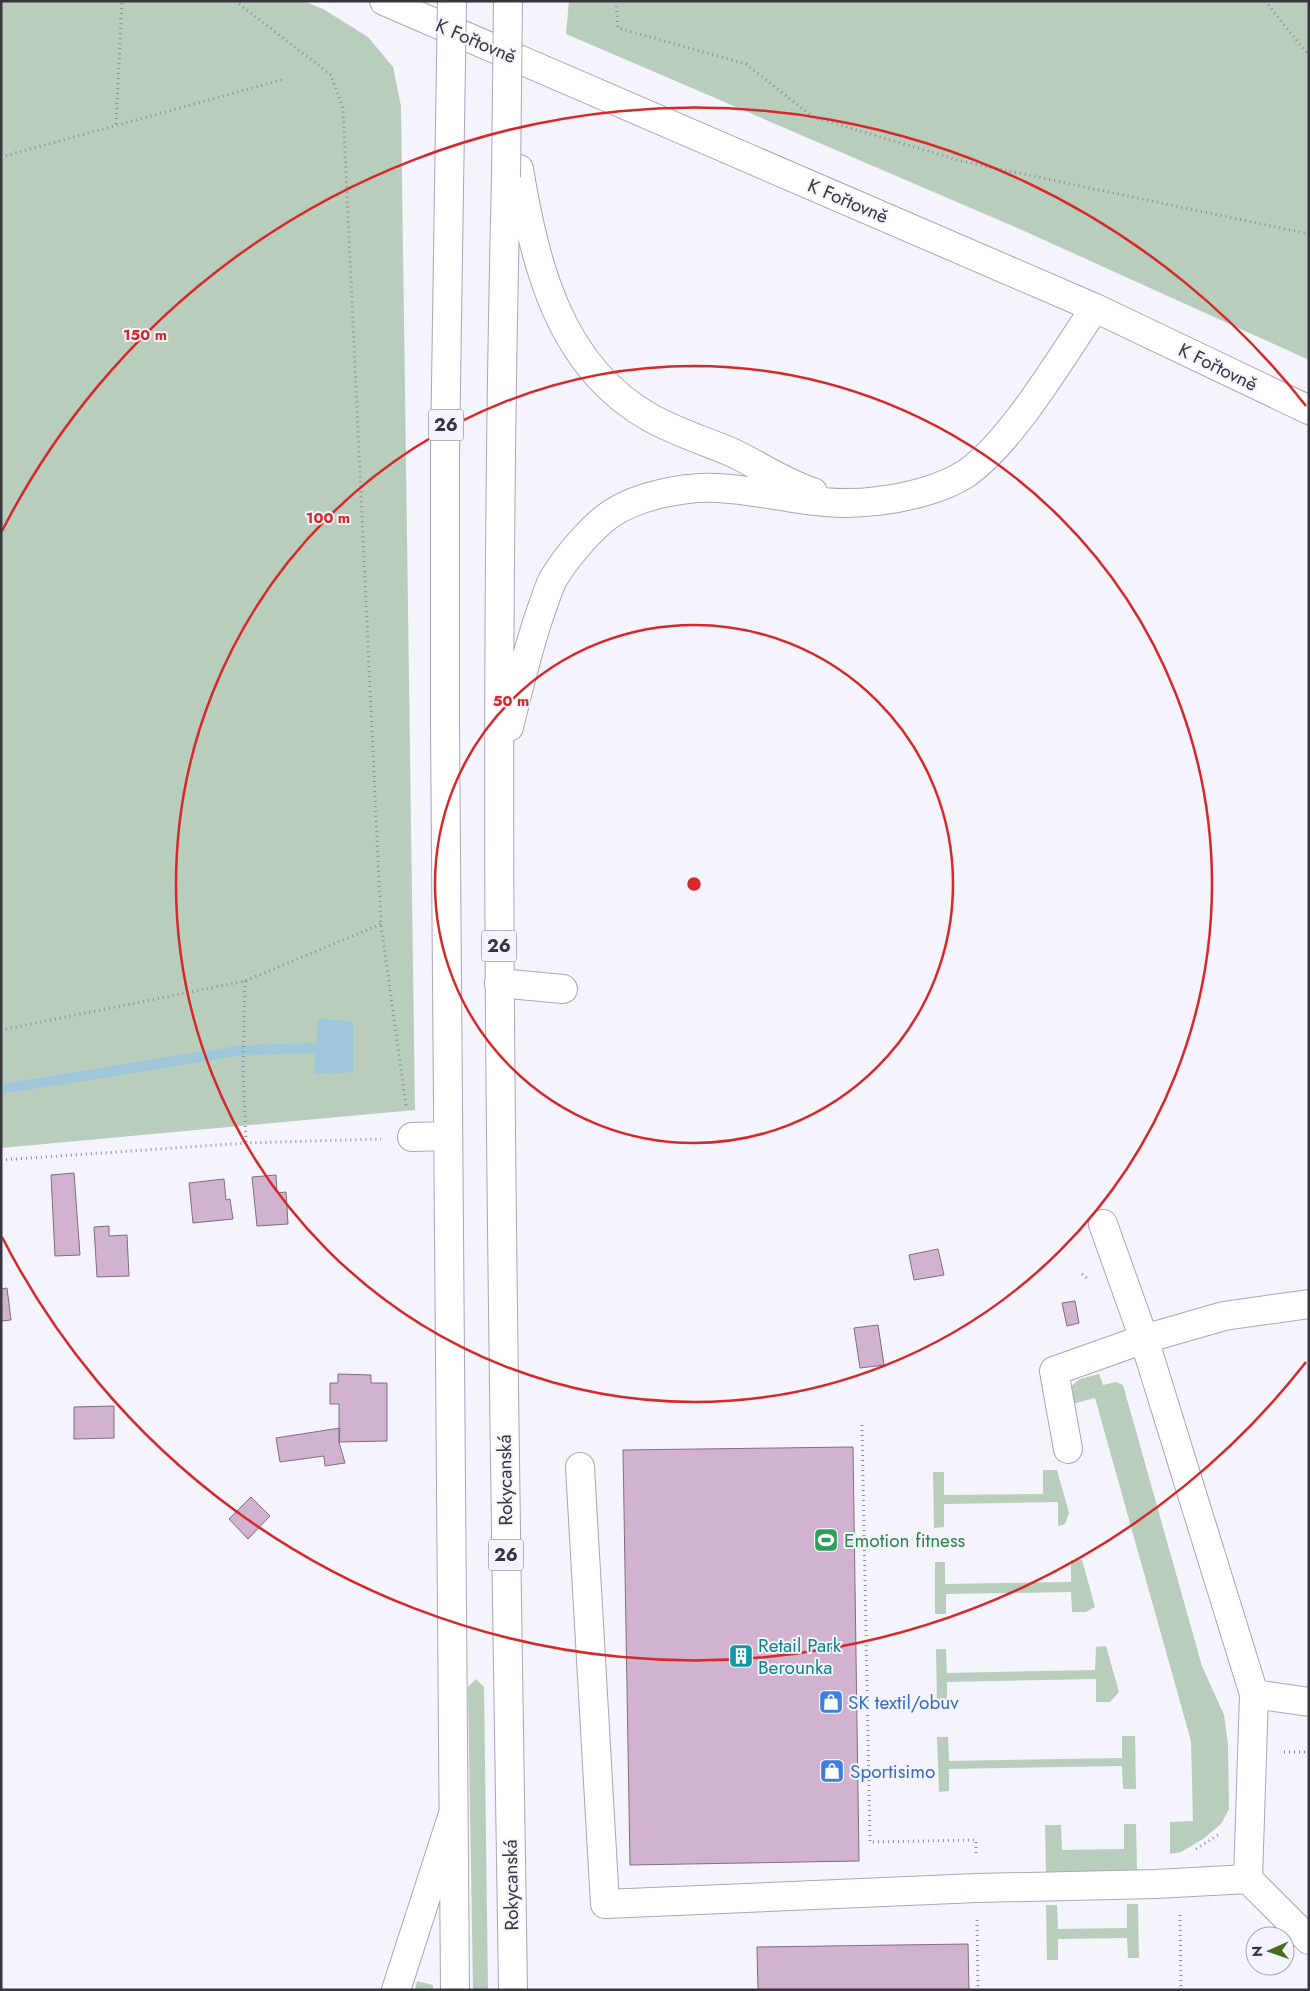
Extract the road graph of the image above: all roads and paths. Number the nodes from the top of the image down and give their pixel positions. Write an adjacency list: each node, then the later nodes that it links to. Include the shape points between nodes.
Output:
1 (122, 1): 10 (path)
2 (235, 1): 18 (path, via 331,75 343,108)
3 (384, 1): 14 (main road, K Fořtovně)
4 (452, 1): 23 (main road, 26, bridge, via 445,451)
5 (508, 1): 12 (main road, 26, bridge, via 507,102)
6 (616, 1): 13 (path, via 618,28 746,64 813,117 961,161)
7 (1266, 1): 8 (path)
8 (1309, 56)
9 (285, 79): 10 (path)
10 (116, 124): 11 (path)
11 (1, 157)
12 (513, 177): 16 (main road, via 553,307 583,359 616,394 651,418 805,489 856,500); 17 (main road, 26)
13 (1309, 234)
14 (1095, 308): 15 (main road, K Fořtovně); 16 (main road, via 1019,418 966,474 925,492)
15 (1309, 410)
16 (887, 500): 17 (main road, via 838,504 718,488 679,490 641,500 608,516 578,546 552,582 532,636)
17 (498, 772): 20 (main road, 26)
18 (381, 924): 19 (path); 24 (path)
19 (245, 981): 22 (path); 25 (path, via 243,1069)
20 (499, 984): 21 (main road); 45 (main road, Rokycanská / 26)
21 (563, 989)
22 (1, 1030)
23 (448, 1136): 24 (main road); 37 (main road, 26)
24 (412, 1138): 25 (path)
25 (246, 1143): 26 (path)
26 (1, 1160)
27 (1103, 1224): 31 (main road)
28 (1082, 1274): 29 (path)
29 (1093, 1283)
30 (1309, 1304): 31 (main road, via 1224,1316)
31 (1144, 1339): 33 (main road, via 1054,1371); 35 (main road)
32 (862, 1425): 41 (path, via 870,1842 976,1840)
33 (1068, 1449)
34 (580, 1467): 41 (main road, via 604,1904)
35 (1254, 1694): 36 (main road); 39 (main road)
36 (1309, 1702)
37 (452, 1815): 43 (main road); 44 (main road, 26)
38 (1221, 1832): 40 (path, via 1180,1860)
39 (1248, 1878): 40 (main road); 42 (main road)
40 (1180, 1883): 41 (main road); 47 (path)
41 (977, 1888): 46 (path)
42 (1309, 1940)
43 (396, 1990)
44 (455, 1990)
45 (513, 1990)
46 (978, 1990)
47 (1181, 1990)

